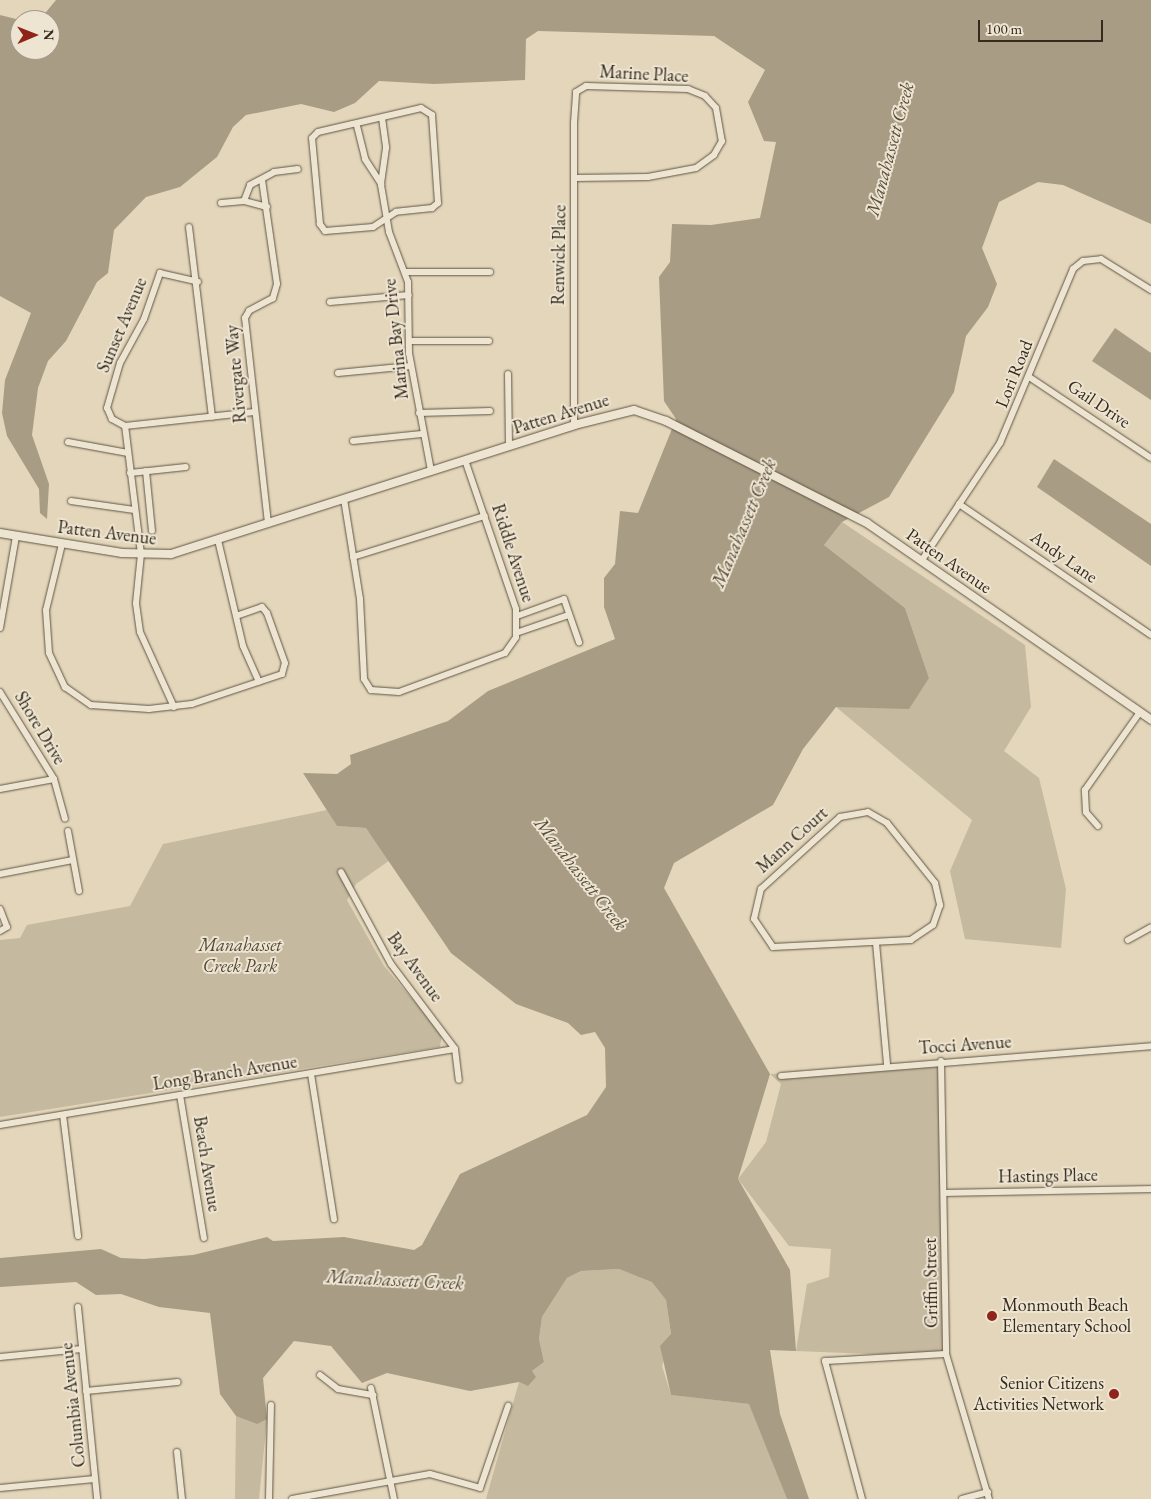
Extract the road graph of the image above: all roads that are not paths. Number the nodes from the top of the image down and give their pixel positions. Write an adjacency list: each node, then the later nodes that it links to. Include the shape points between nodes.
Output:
1 (580, 88): 5 (street, Renwick Place, via 574,102); 5 (street, Marine Place, via 698,92 716,108 723,133 714,156 696,168 648,177)
2 (382, 118): 3 (street); 7 (street, Marina Bay Drive, via 386,148); 11 (street, via 408,109 429,110 439,200 432,208 396,212)
3 (357, 126): 7 (street, via 365,159); 11 (street, via 318,132 312,138 320,224 329,232 347,231 373,228)
4 (298, 170): 6 (street, via 274,172)
5 (575, 178): 29 (street, Renwick Place)
6 (262, 180): 8 (street, via 250,185); 10 (street, Rivergate Way)
7 (381, 184): 11 (street, Marina Bay Drive)
8 (244, 201): 9 (street); 10 (street)
9 (221, 203)
10 (267, 207): 26 (street, Rivergate Way, via 276,291 245,318)
11 (387, 218): 13 (street, Marina Bay Drive)
12 (189, 227): 15 (street)
13 (405, 272): 14 (street); 17 (street, Marina Bay Drive)
14 (490, 272)
15 (198, 282): 28 (street); 30 (street, Sunset Avenue, via 164,272 159,276 144,319 120,363 107,408 112,419)
16 (1151, 290): 24 (street, Lori Road, via 1107,260 1090,259 1077,265)
17 (409, 295): 18 (street); 19 (street, Marina Bay Drive)
18 (330, 302)
19 (409, 341): 20 (street); 21 (street, Marina Bay Drive)
20 (490, 341)
21 (411, 366): 22 (street); 27 (street, Marina Bay Drive)
22 (338, 373)
23 (508, 374): 34 (street)
24 (1029, 377): 36 (street, Gail Drive); 44 (street, Lori Road, via 1000,443)
25 (490, 411): 27 (street)
26 (254, 412): 28 (street); 47 (street, Rivergate Way)
27 (420, 413): 31 (street, Marina Bay Drive)
28 (212, 416): 30 (street)
29 (574, 425): 34 (street, Patten Avenue); 55 (street, Patten Avenue, via 623,410 666,422 867,523)
30 (125, 426): 35 (street)
31 (422, 434): 32 (street); 40 (street, Marina Bay Drive)
32 (353, 441)
33 (68, 442): 35 (street)
34 (509, 446): 37 (street, Patten Avenue)
35 (128, 452): 41 (street)
36 (1151, 458)
37 (465, 460): 40 (street, Patten Avenue); 46 (street, Riddle Avenue)
38 (186, 467): 39 (street)
39 (146, 471): 41 (street); 48 (street)
40 (431, 471): 42 (street, Patten Avenue)
41 (130, 473): 45 (street)
42 (344, 499): 47 (street, Patten Avenue); 54 (street)
43 (71, 501): 45 (street)
44 (959, 504): 55 (street, Lori Road); 61 (street, Andy Lane)
45 (134, 510): 53 (street)
46 (485, 516): 54 (street); 58 (street, Riddle Avenue)
47 (268, 524): 51 (street, Patten Avenue)
48 (152, 531)
49 (0, 533): 50 (street, Patten Avenue)
50 (16, 536): 52 (street, Patten Avenue); 59 (street)
51 (218, 540): 53 (street, Patten Avenue, via 171,554); 56 (street)
52 (62, 544): 53 (street, Patten Avenue); 65 (street, via 46,610 49,653 60,681 79,699 96,706)
53 (141, 554): 65 (street, via 136,603 140,632)
54 (354, 558): 60 (street, via 362,670 371,690 399,692 454,674 505,653)
55 (922, 560): 66 (street, Patten Avenue)
56 (239, 615): 63 (street, via 243,646); 63 (street, via 262,607 279,638 284,673)
57 (569, 615): 58 (street, via 564,599); 60 (street, Riddle Avenue); 62 (street)
58 (517, 616): 60 (street, Riddle Avenue)
59 (0, 628)
60 (516, 632)
61 (1151, 636)
62 (579, 642)
63 (259, 682): 65 (street)
64 (0, 692): 68 (street, Shore Drive)
65 (174, 707)
66 (1140, 712): 67 (street, Patten Avenue); 71 (street, via 1084,790 1086,812)
67 (1151, 720)
68 (54, 780): 69 (street, Shore Drive); 70 (street, Shore Drive)
69 (0, 790)
70 (65, 819)
71 (1098, 826)
72 (68, 832): 73 (street)
73 (73, 860): 75 (street); 76 (street)
74 (341, 872): 83 (street, Bay Avenue, via 391,964)
75 (0, 874)
76 (79, 891)
77 (0, 909): 79 (street, via 7,927)
78 (1151, 928): 80 (street)
79 (0, 931)
80 (1128, 940)
81 (876, 943): 81 (street, Mann Court, via 778,949 760,935 754,919 755,900 764,885 828,826 853,812 868,812 887,823 932,880 940,899 939,913 927,931 911,940); 85 (street)
82 (1151, 1046): 84 (street, Tocci Avenue)
83 (455, 1049): 86 (street, Long Branch Avenue); 88 (street)
84 (941, 1061): 85 (street, Tocci Avenue); 93 (street, Griffin Street)
85 (887, 1065): 87 (street, Tocci Avenue)
86 (311, 1074): 89 (street, Long Branch Avenue); 94 (street)
87 (781, 1076)
88 (458, 1080)
89 (180, 1095): 90 (street, Long Branch Avenue); 96 (street, Beach Avenue)
90 (63, 1115): 91 (street, Long Branch Avenue); 95 (street)
91 (0, 1125)
92 (1151, 1189): 93 (street, Hastings Place)
93 (945, 1194): 99 (street, Griffin Street)
94 (334, 1219)
95 (78, 1236)
96 (204, 1238)
97 (78, 1307): 98 (street, Columbia Avenue)
98 (82, 1349): 100 (street); 103 (street, Columbia Avenue)
99 (946, 1354): 110 (street, Griffin Street); 116 (street, via 825,1361)
100 (0, 1357)
101 (320, 1375): 108 (street, via 338,1389 372,1391)
102 (178, 1382): 103 (street)
103 (86, 1392): 107 (street, Columbia Avenue)
104 (271, 1405): 113 (street)
105 (508, 1406): 108 (street, via 480,1488 435,1474)
106 (177, 1452): 112 (street)
107 (95, 1479): 109 (street); 111 (street, Columbia Avenue)
108 (391, 1481): 114 (street); 115 (street)
109 (0, 1488)
110 (988, 1492): 117 (street); 118 (street, Griffin Street)
111 (97, 1499)
112 (182, 1499)
113 (269, 1499)
114 (292, 1499)
115 (394, 1499)
116 (862, 1499)
117 (962, 1499)
118 (989, 1499)

